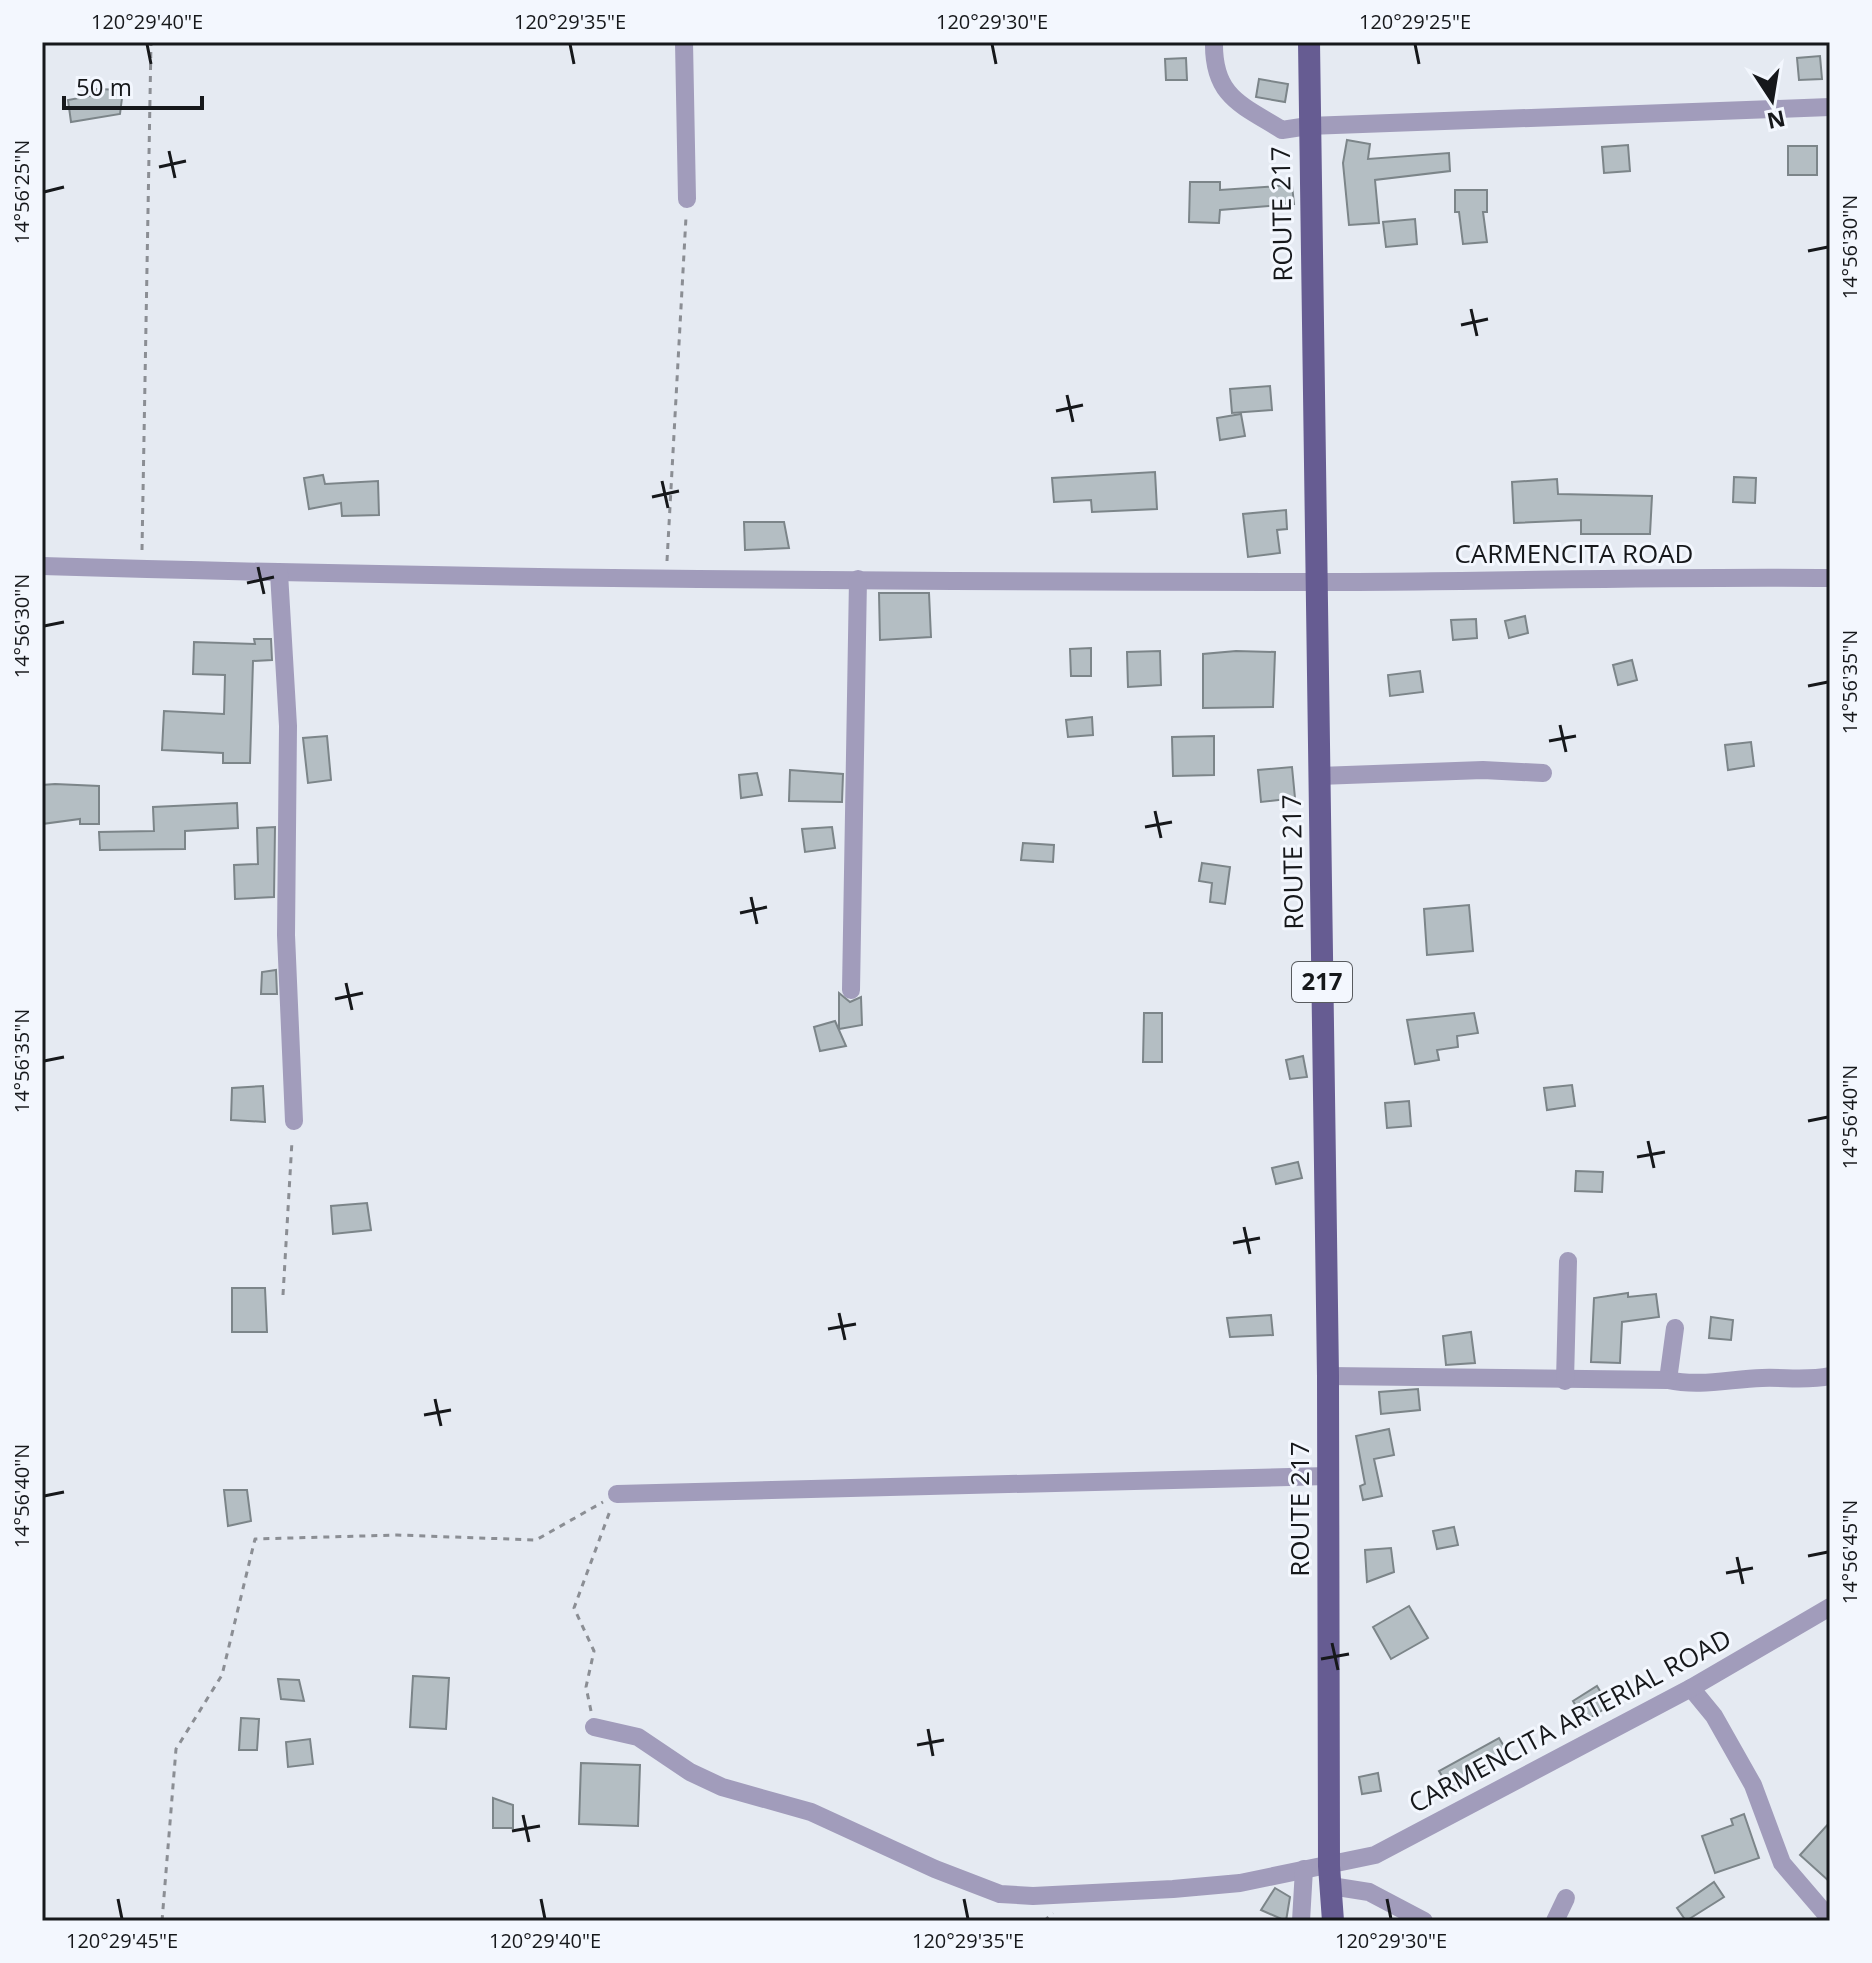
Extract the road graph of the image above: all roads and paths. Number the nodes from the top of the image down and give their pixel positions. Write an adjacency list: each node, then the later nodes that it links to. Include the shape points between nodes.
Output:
1 (151, 42): 9 (path)
2 (684, 42): 7 (street)
3 (1214, 42): 6 (street, via 1214,63 1229,96 1282,130)
4 (1309, 42): 6 (main road, ROUTE 217 / 217)
5 (1830, 107): 6 (street)
6 (1308, 126): 14 (main road, ROUTE 217 / 217)
7 (687, 199): 11 (path)
8 (42, 566): 9 (street, CARMENCITA ROAD)
9 (142, 569): 10 (street, CARMENCITA ROAD)
10 (279, 573): 11 (street, CARMENCITA ROAD); 18 (street, via 288,726 286,935)
11 (666, 577): 13 (street, CARMENCITA ROAD)
12 (1830, 578): 14 (street, CARMENCITA ROAD)
13 (858, 579): 14 (street, CARMENCITA ROAD); 17 (street)
14 (1318, 582): 16 (main road, ROUTE 217 / 217)
15 (1543, 773): 16 (street)
16 (1319, 776): 22 (main road, ROUTE 217 / 217)
17 (851, 990)
18 (294, 1121): 20 (path)
19 (1568, 1261): 25 (street)
20 (283, 1295)
21 (1675, 1328): 24 (street)
22 (1328, 1376): 25 (street); 26 (main road, ROUTE 217 / 217)
23 (1830, 1376): 24 (street, via 1688,1384)
24 (1668, 1380): 25 (street)
25 (1565, 1381)
26 (1328, 1476): 27 (street); 32 (main road, ROUTE 217 / 217)
27 (617, 1494): 30 (path, via 574,1608 594,1651 586,1687); 35 (path, via 536,1540 397,1535 255,1539 222,1675 176,1749)
28 (1830, 1607): 29 (street, CARMENCITA ARTERIAL ROAD)
29 (1691, 1688): 32 (street, CARMENCITA ARTERIAL ROAD); 34 (street, via 1714,1716 1753,1785 1782,1863)
30 (594, 1727): 31 (street, via 638,1737 722,1787 811,1812 1000,1894 1173,1889 1240,1883)
31 (1304, 1869): 32 (street); 36 (street)
32 (1330, 1876): 37 (main road, ROUTE 217 / 217); 38 (street)
33 (1566, 1898): 39 (street)
34 (1830, 1919)
35 (162, 1921)
36 (1301, 1921)
37 (1333, 1921)
38 (1424, 1921)
39 (1555, 1921)

